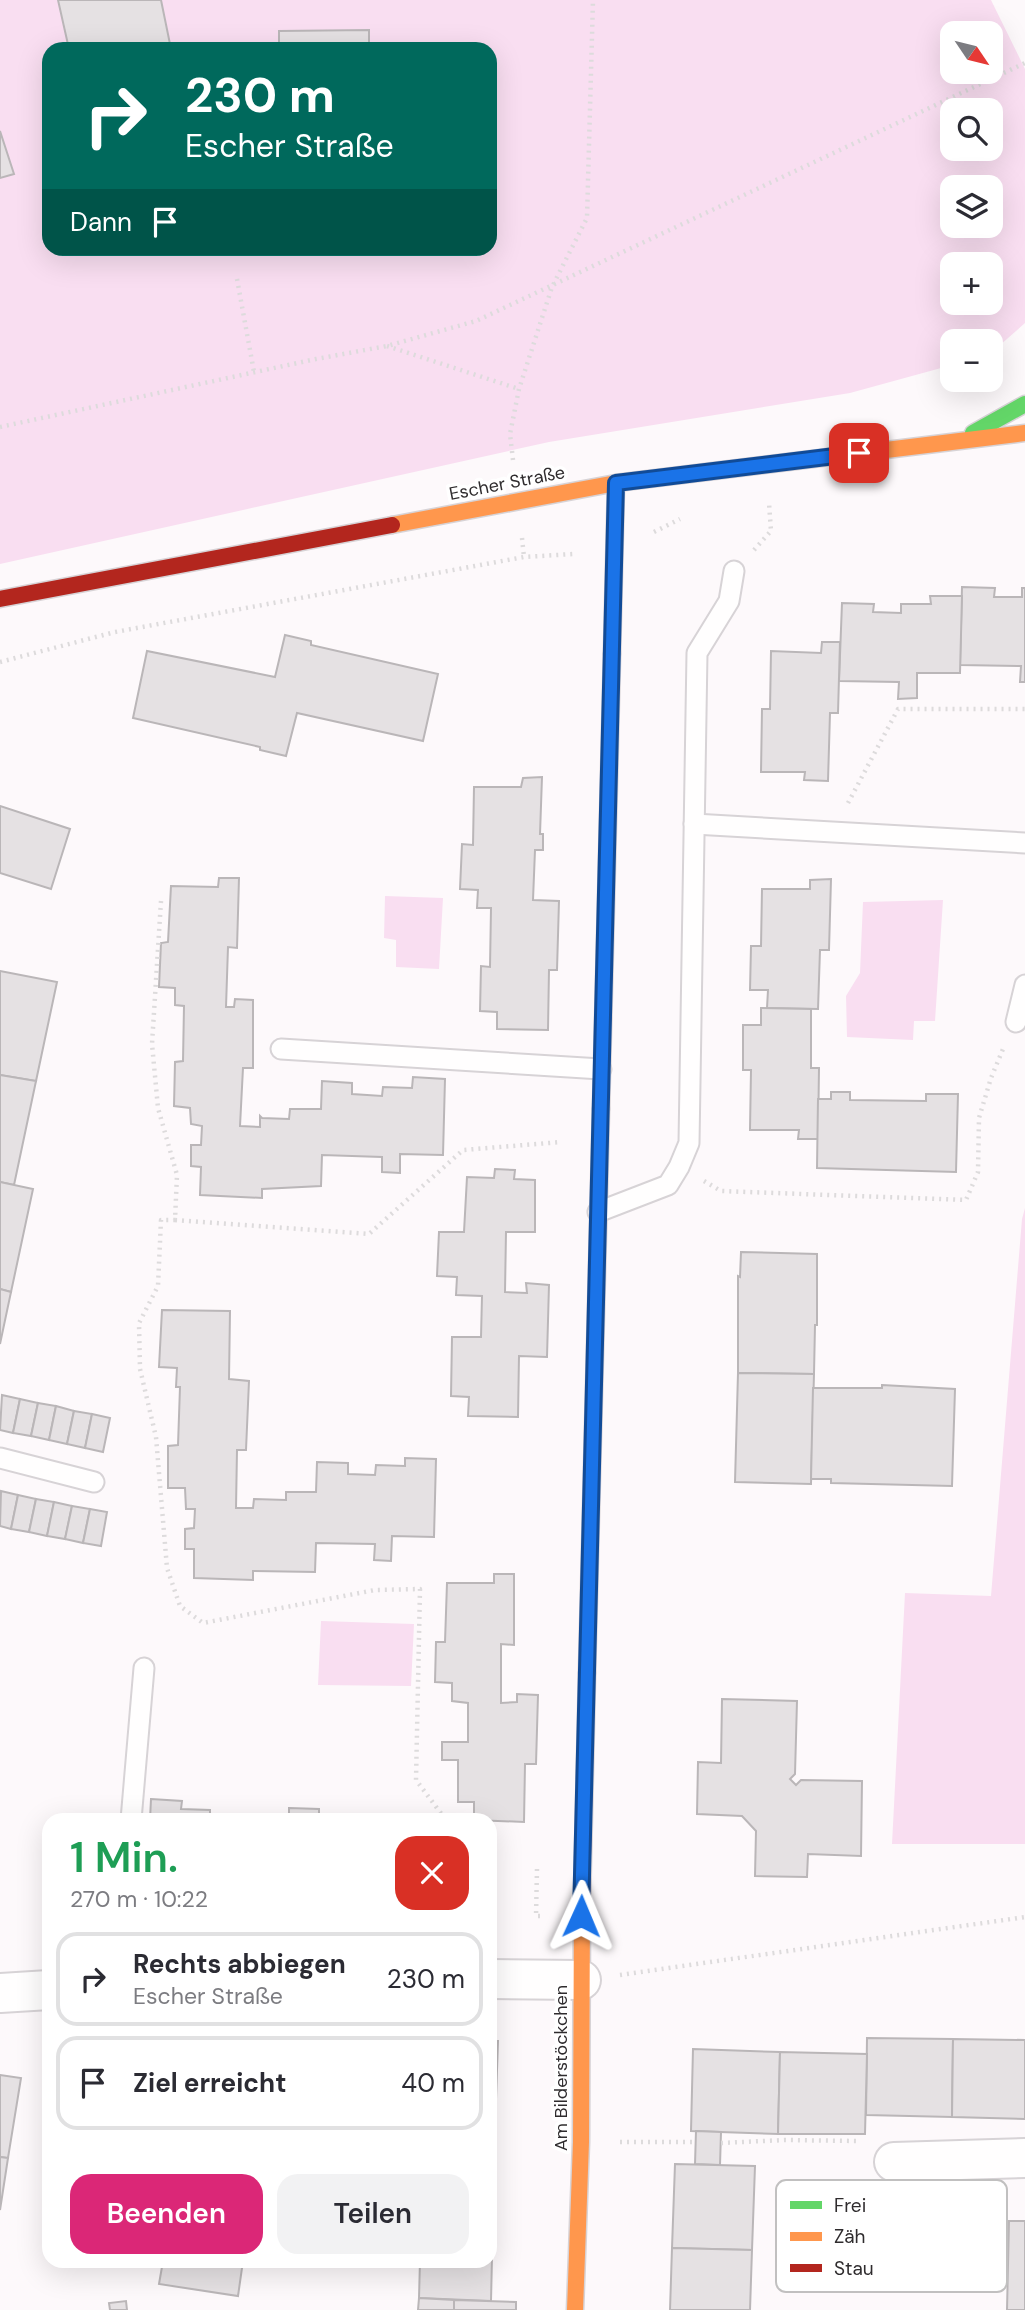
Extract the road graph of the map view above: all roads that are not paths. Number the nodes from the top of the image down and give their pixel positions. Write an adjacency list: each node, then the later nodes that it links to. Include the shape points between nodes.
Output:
1 (1025, 404): 3 (street)
2 (1025, 433): 3 (street, Escher Straße)
3 (959, 441): 4 (street, Escher Straße)
4 (616, 483): 6 (street, Escher Straße); 12 (street, Am Bilderstöckchen)
5 (734, 571): 7 (lane, via 729,601 697,653)
6 (0, 599)
7 (694, 824): 8 (lane); 13 (lane, via 689,1143 668,1185)
8 (1025, 843)
9 (1025, 985): 10 (lane)
10 (1016, 1022)
11 (281, 1049): 12 (lane)
12 (601, 1069): 13 (street, Am Bilderstöckchen)
13 (598, 1212): 19 (street, Am Bilderstöckchen)
14 (0, 1458): 15 (lane)
15 (94, 1482)
16 (144, 1668): 17 (lane)
17 (132, 1813)
18 (497, 1979): 19 (street)
19 (581, 1980): 24 (street, Am Bilderstöckchen)
20 (42, 1990): 21 (street)
21 (0, 1993)
22 (1025, 2158): 23 (street)
23 (894, 2162)
24 (575, 2310)

